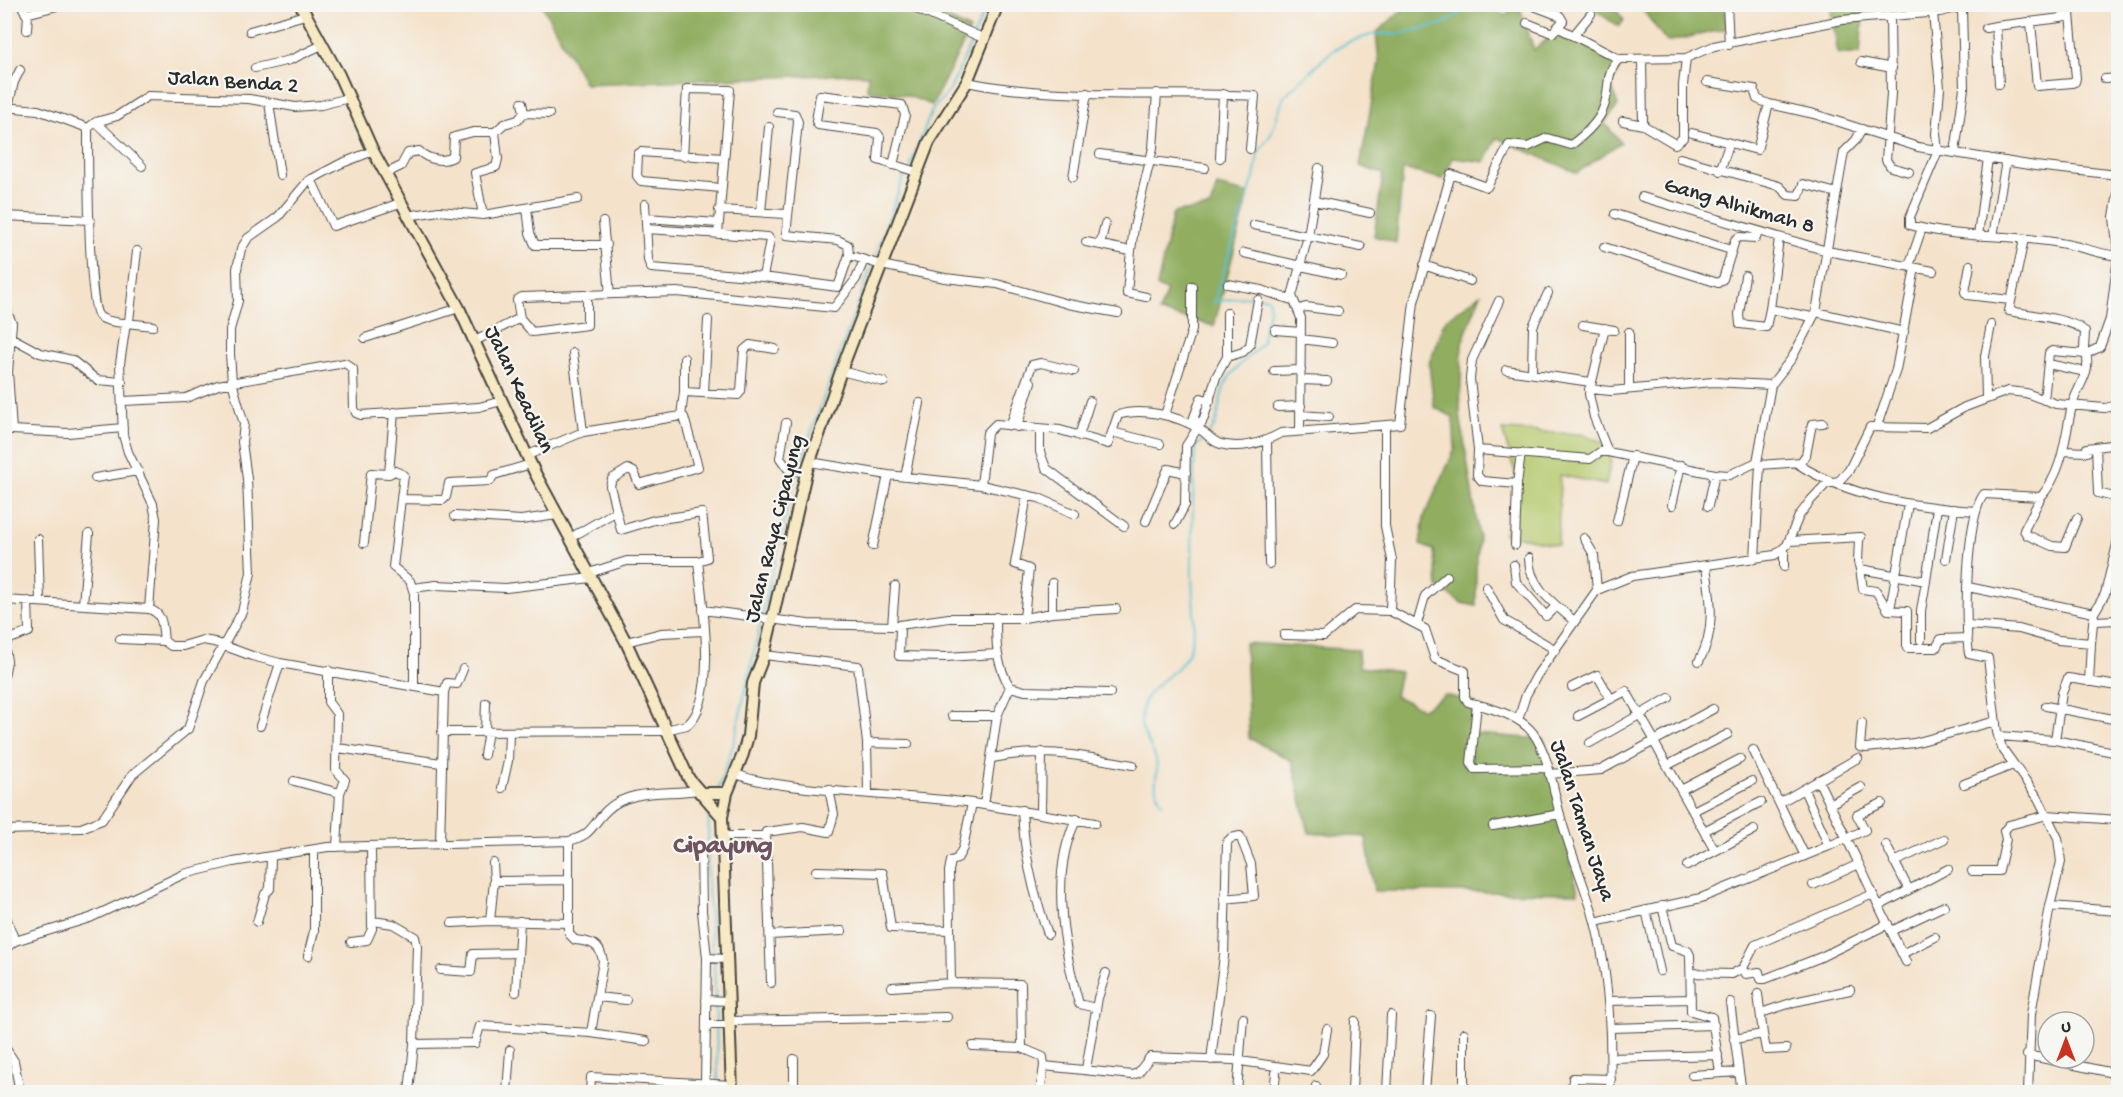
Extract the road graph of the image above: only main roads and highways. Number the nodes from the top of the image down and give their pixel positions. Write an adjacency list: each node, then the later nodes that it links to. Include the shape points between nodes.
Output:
1 (998, 4): 3 (main road, Jalan Raya Cipayung, via 977,36 968,82 910,171 806,469 764,655 753,683 748,736)
2 (303, 10): 4 (main road, Jalan Keadilan, via 400,203 459,308 557,515)
3 (723, 793): 4 (main road); 5 (main road, Jalan Raya Cipayung)
4 (702, 794): 5 (main road, Jalan Keadilan)
5 (718, 813): 6 (main road, Jalan Raya Cipayung, via 723,836)
6 (730, 1088)

